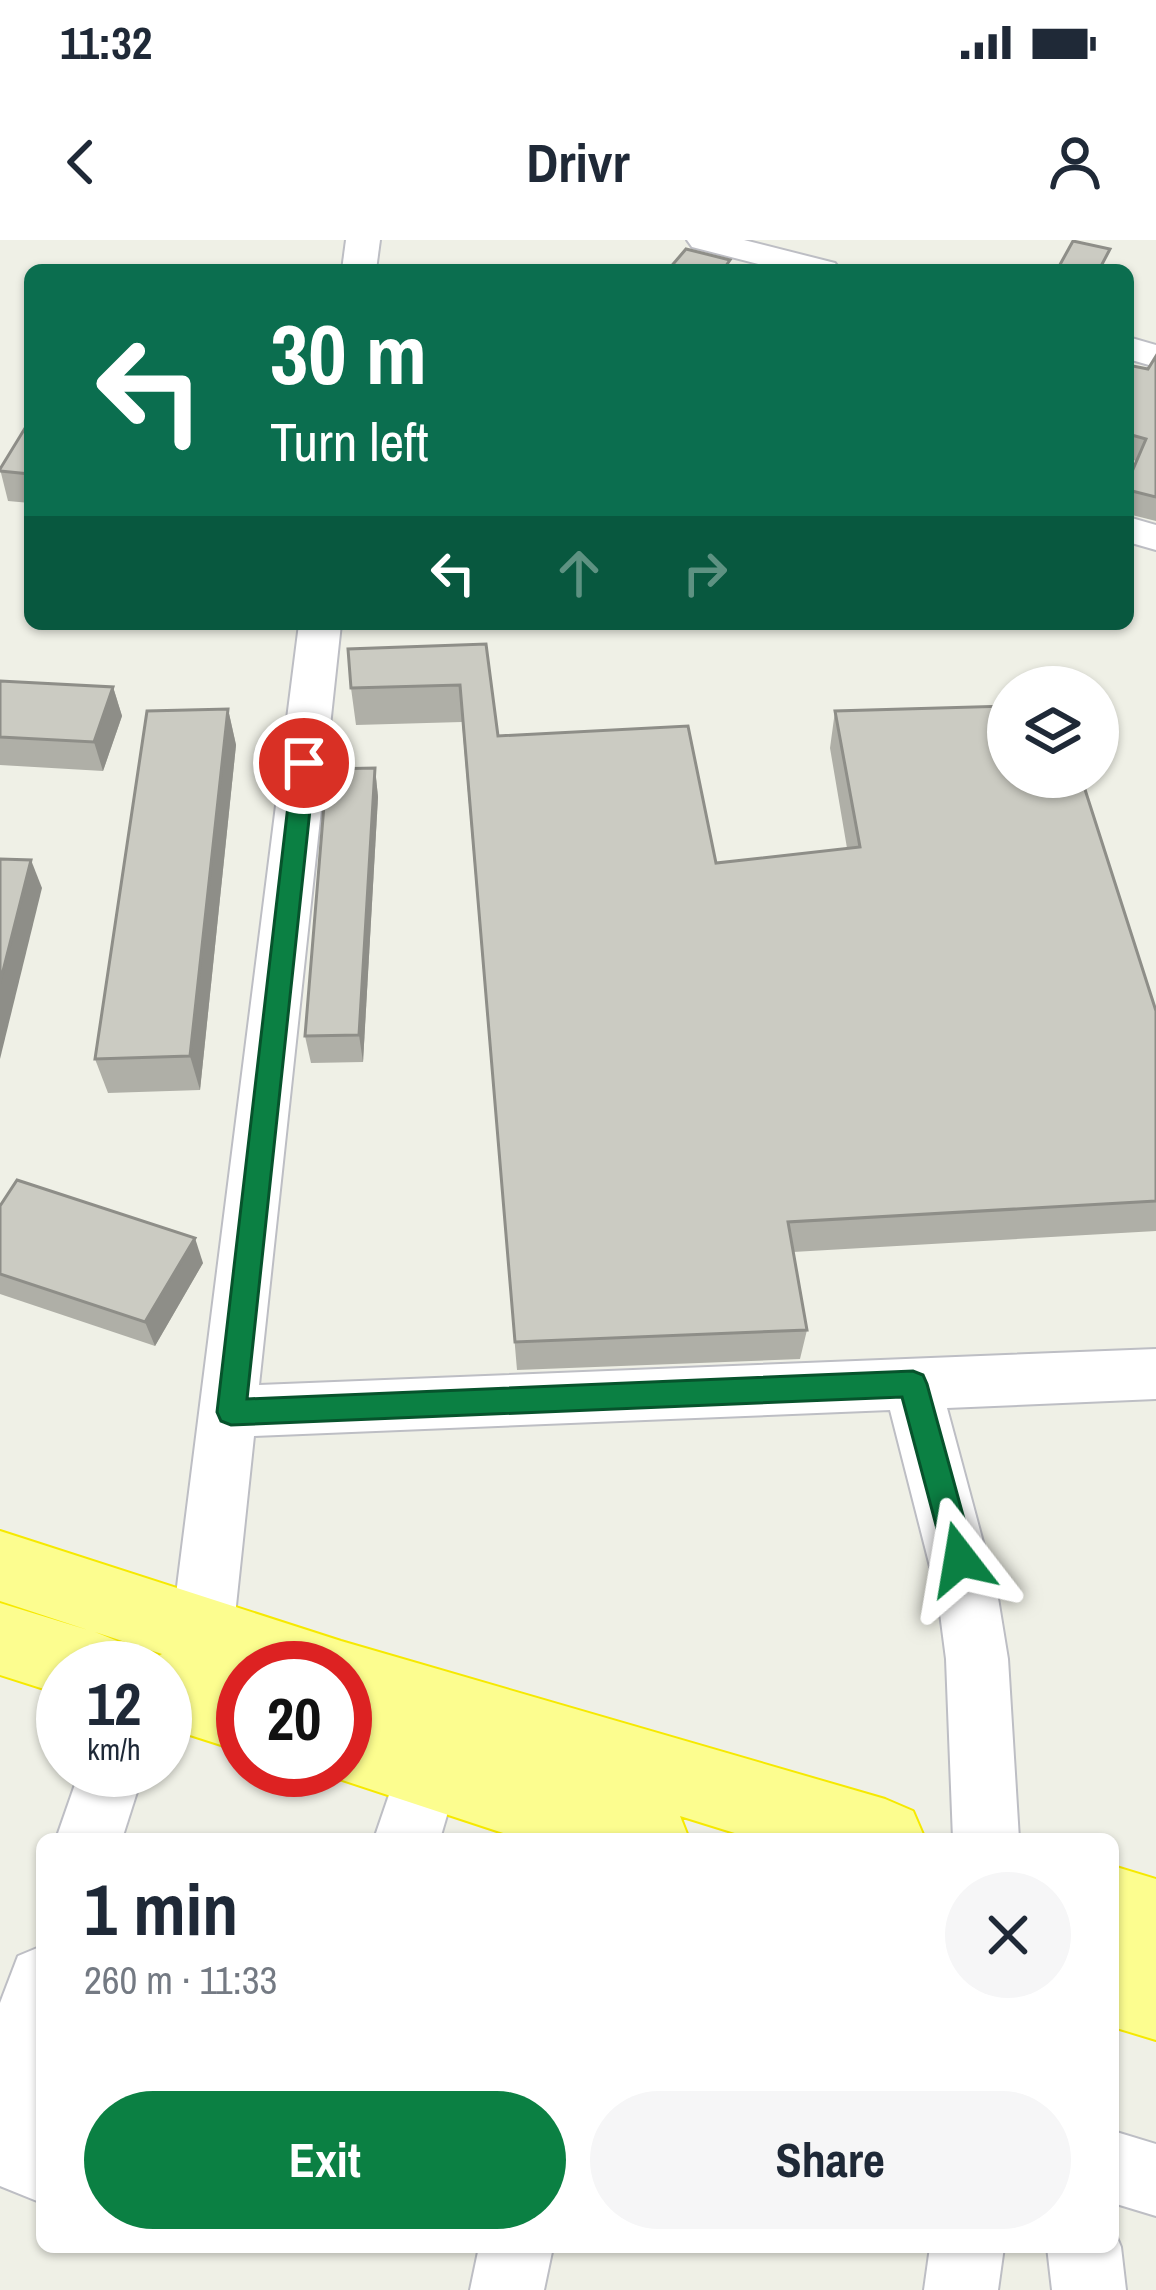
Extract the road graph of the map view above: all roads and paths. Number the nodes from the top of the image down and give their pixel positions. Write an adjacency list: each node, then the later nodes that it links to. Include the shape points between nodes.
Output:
1 (704, 240): 2 (street)
2 (799, 264)
3 (319, 630): 6 (street)
4 (1156, 1374): 5 (street)
5 (913, 1384): 6 (street); 21 (street, via 968,1598)
6 (231, 1412): 10 (street)
7 (0, 1566): 9 (highway)
8 (0, 1639): 11 (highway)
9 (144, 1641)
10 (188, 1641)
11 (36, 1650)
12 (192, 1669): 14 (highway)
13 (372, 1685): 20 (highway)
14 (216, 1690)
15 (372, 1767): 17 (highway)
16 (103, 1797): 18 (street)
17 (418, 1805): 19 (highway)
18 (91, 1833)
19 (611, 1833)
20 (865, 1833)
21 (986, 1833)
22 (1119, 1909): 23 (highway)
23 (1156, 1920)
24 (1119, 1987): 26 (highway)
25 (36, 1998): 27 (street, via 0,2127 8,2152)
26 (1156, 1998)
27 (36, 2164)
28 (1119, 2170): 29 (street)
29 (1156, 2180)
30 (515, 2253): 33 (street)
31 (967, 2253): 34 (street)
32 (1085, 2253): 35 (street)
33 (507, 2290)
34 (962, 2290)
35 (1089, 2290)

